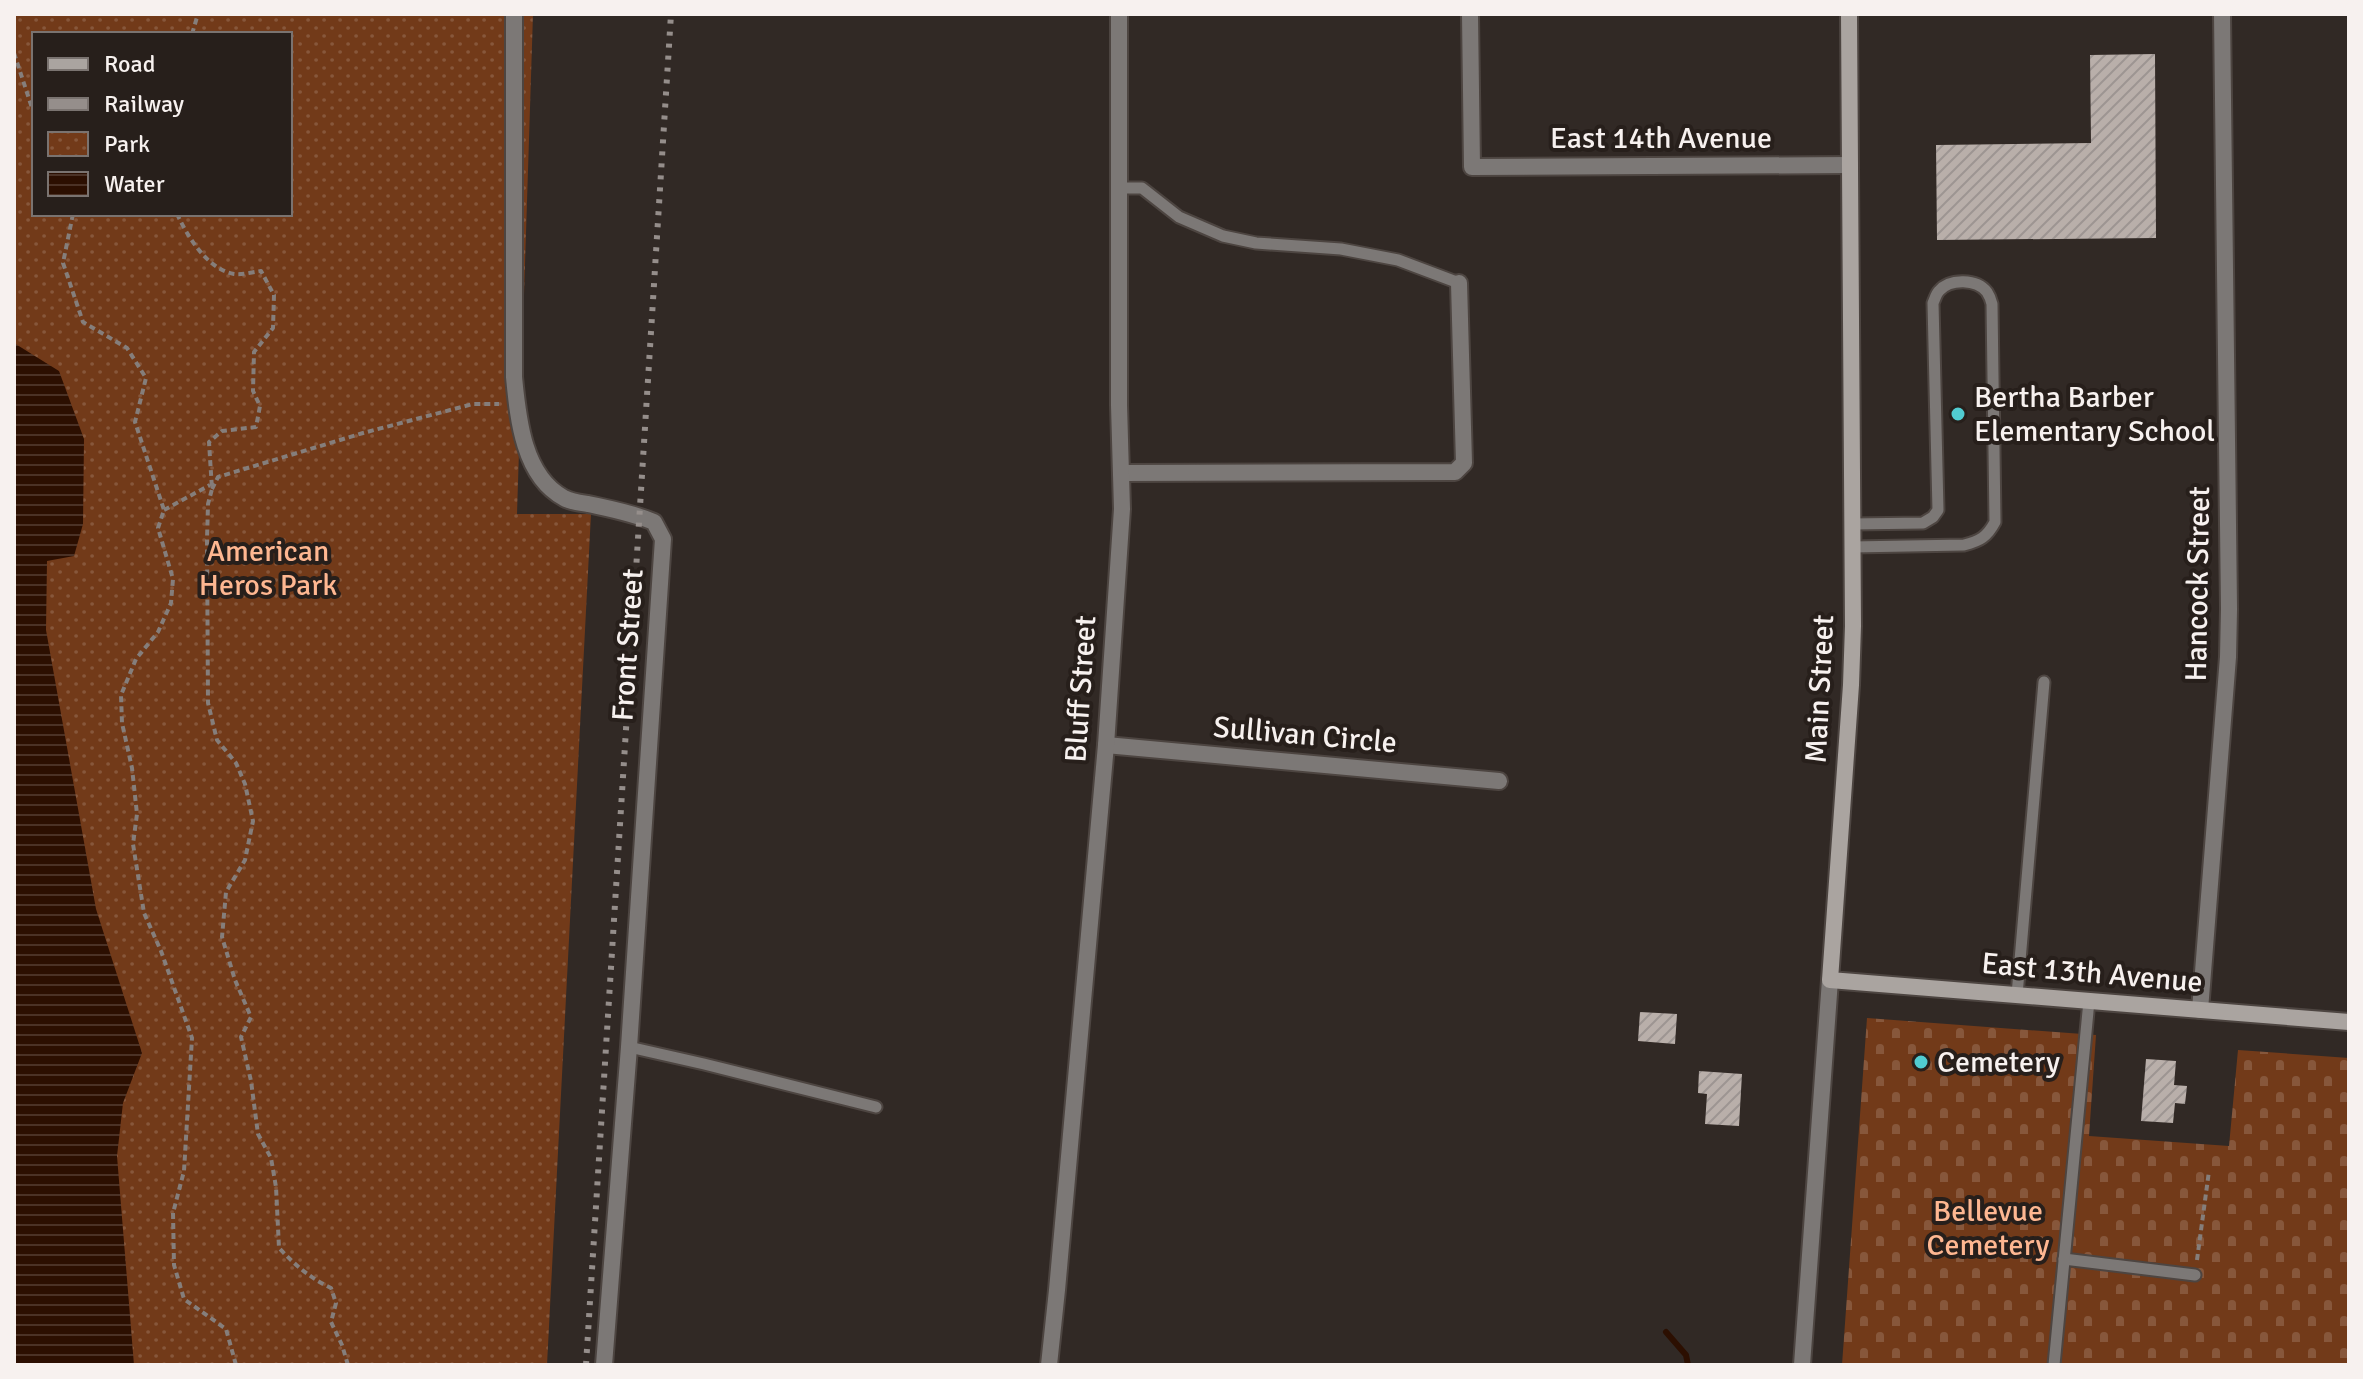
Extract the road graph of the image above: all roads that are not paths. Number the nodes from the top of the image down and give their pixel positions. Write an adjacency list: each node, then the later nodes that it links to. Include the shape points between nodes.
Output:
1 (514, 14): 20 (street, Front Street, via 518,423 528,455 546,484 565,499 654,522 663,539)
2 (1119, 14): 7 (street, Bluff Street)
3 (1470, 14): 6 (street, East 14th Avenue, via 1472,167)
4 (1849, 14): 6 (street, Main Street)
5 (2222, 14): 18 (street, Hancock Street, via 2228,657)
6 (1850, 165): 10 (street, Main Street)
7 (1119, 188): 8 (lane, via 1142,188 1179,217 1223,236 1384,257); 9 (street, Bluff Street)
8 (1459, 283): 9 (street, via 1464,463 1455,472)
9 (1121, 473): 13 (street, Bluff Street)
10 (1852, 524): 11 (street, Main Street); 11 (lane, via 1923,523 1938,510 1933,303 1949,284 1978,284 1992,304 1995,522 1989,534 1964,545)
11 (1852, 547): 15 (street, Main Street, via 1851,685)
12 (2044, 682): 16 (lane)
13 (1106, 745): 14 (street, Sullivan Circle); 25 (street, Bluff Street)
14 (1499, 781)
15 (1830, 980): 16 (street, East 13th Avenue); 26 (street, Main Street)
16 (2017, 995): 17 (street, East 13th Avenue)
17 (2089, 1001): 18 (street, East 13th Avenue); 22 (lane)
18 (2200, 1010): 19 (street, East 13th Avenue)
19 (2349, 1022)
20 (629, 1047): 21 (lane); 24 (street, Front Street)
21 (876, 1107)
22 (2064, 1259): 23 (lane); 27 (lane)
23 (2195, 1275)
24 (604, 1365)
25 (1049, 1365)
26 (1802, 1365)
27 (2054, 1365)

